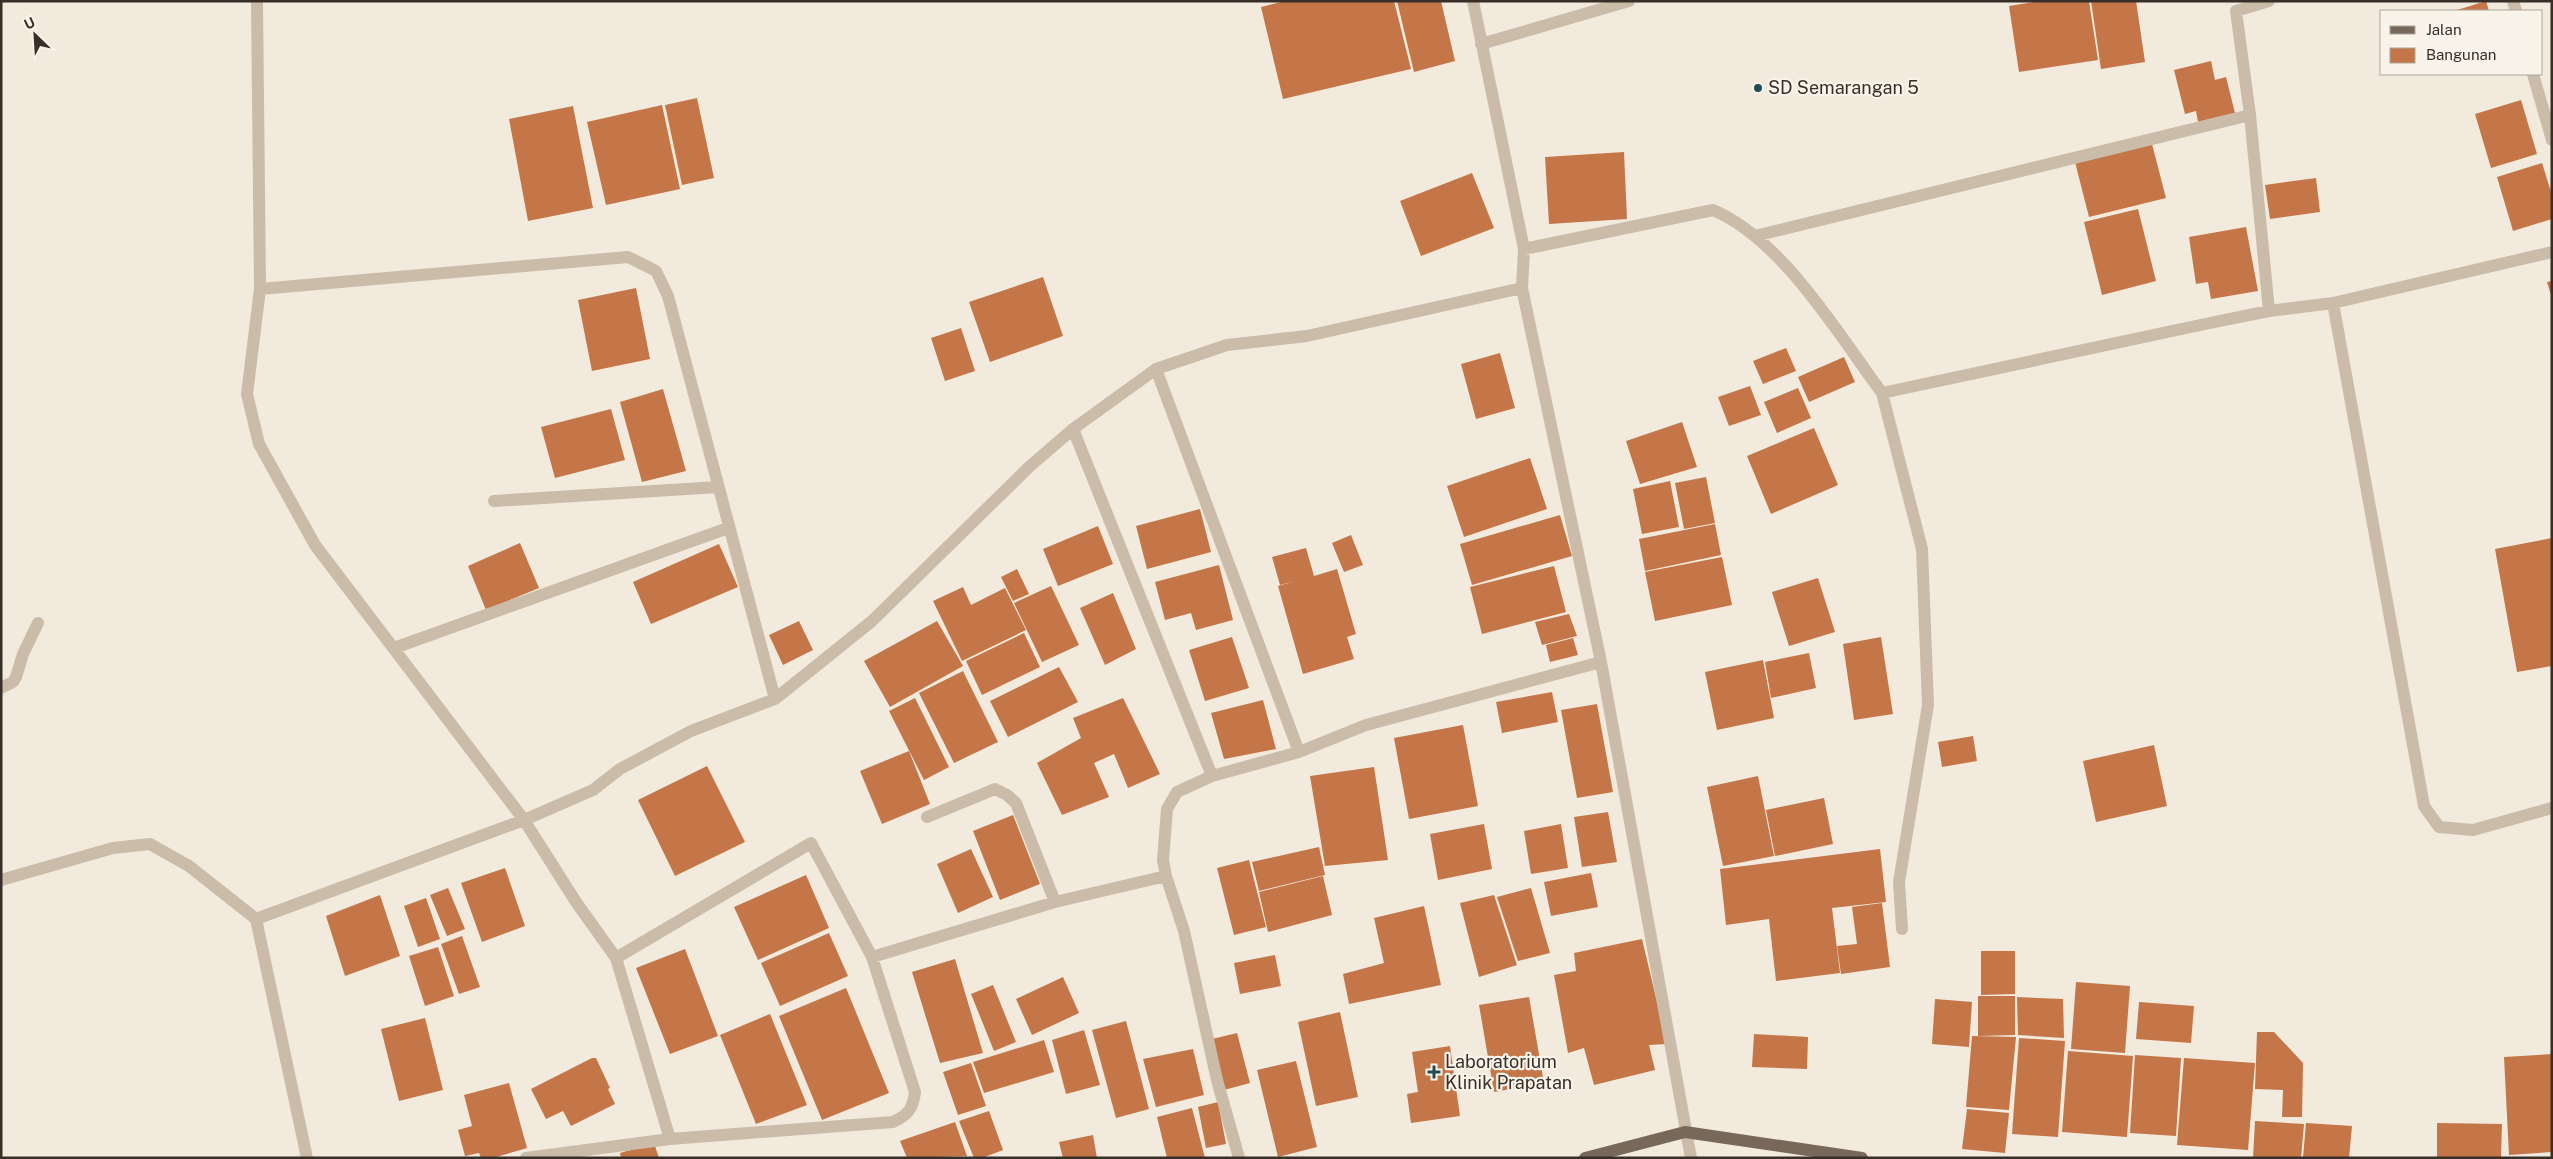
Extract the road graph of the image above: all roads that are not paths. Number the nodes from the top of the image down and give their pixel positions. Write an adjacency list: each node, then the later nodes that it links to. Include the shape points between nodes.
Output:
1 (257, 1): 14 (street)
2 (1473, 1): 6 (street)
3 (1629, 1): 6 (street)
4 (2269, 1): 5 (street)
5 (2235, 6): 8 (street)
6 (1481, 44): 11 (street)
7 (2533, 75): 9 (street)
8 (2250, 115): 10 (street); 16 (street)
9 (2552, 140)
10 (1755, 236): 11 (street, via 1731,218 1713,210); 18 (street, via 1793,274)
11 (1524, 249): 13 (street)
12 (2552, 252): 15 (street)
13 (1522, 288): 17 (street, via 1307,336 1226,345); 25 (street)
14 (260, 289): 20 (street, via 628,257 656,271 668,296); 24 (street, via 247,394 259,444 315,545)
15 (2333, 303): 16 (street); 30 (street, via 2424,806 2439,828 2473,830)
16 (2269, 312): 18 (street)
17 (1156, 369): 19 (street); 28 (street)
18 (1882, 393): 37 (street, via 1922,549 1923,569 1928,705 1900,882)
19 (1073, 429): 27 (street, via 872,621); 29 (street)
20 (718, 487): 21 (street); 22 (street)
21 (494, 501)
22 (728, 528): 24 (street); 27 (street)
23 (38, 623): 26 (street, via 22,654 16,677)
24 (394, 648): 32 (street)
25 (1601, 662): 28 (street, via 1366,725); 40 (street)
26 (1, 688)
27 (774, 699): 32 (street, via 691,731 620,769 593,790)
28 (1299, 752): 29 (street)
29 (1212, 776): 33 (street, via 1176,792 1167,809 1163,860)
30 (2552, 808)
31 (927, 817): 35 (street, via 995,789 1007,795 1016,803)
32 (524, 820): 36 (street); 39 (street)
33 (1166, 876): 35 (street); 44 (street, via 1184,931 1216,1080)
34 (1, 880): 36 (street, via 113,848 150,844 189,866)
35 (1055, 902): 38 (street)
36 (256, 919): 42 (street)
37 (1902, 929)
38 (872, 957): 39 (street, via 811,843); 41 (street, via 914,1092 914,1105 907,1115 893,1122)
39 (616, 958): 41 (street)
40 (1685, 1132): 45 (main road); 46 (street); 47 (main road)
41 (670, 1139): 43 (street)
42 (307, 1158)
43 (526, 1158)
44 (1238, 1158)
45 (1585, 1158)
46 (1691, 1158)
47 (1862, 1158)

